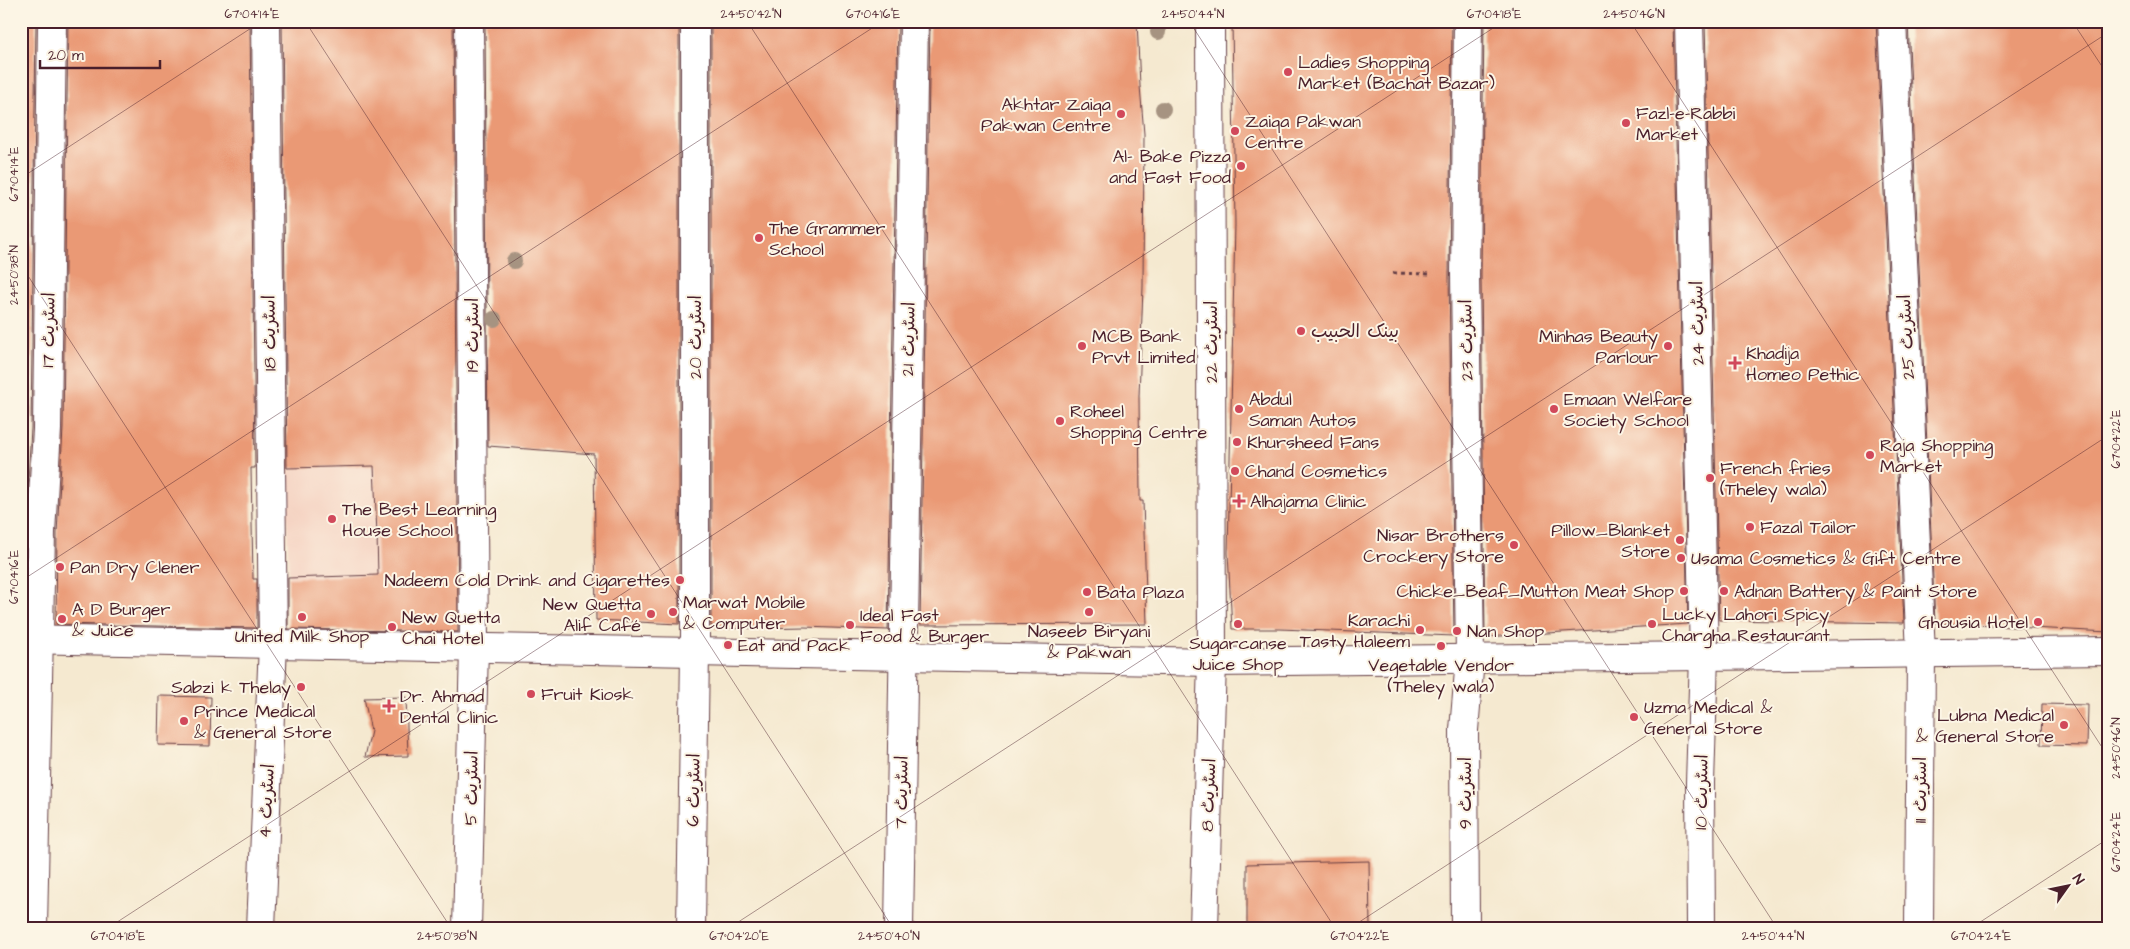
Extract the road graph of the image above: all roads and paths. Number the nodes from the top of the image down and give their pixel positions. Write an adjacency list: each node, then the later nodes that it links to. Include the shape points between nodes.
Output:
1 (52, 21): 10 (street, اسٹریٹ 17, via 47,429)
2 (266, 21): 11 (street, اسٹریٹ 18)
3 (469, 21): 12 (street, اسٹریٹ 19)
4 (695, 21): 14 (street, اسٹریٹ 20)
5 (914, 21): 16 (street, اسٹریٹ 21)
6 (1210, 21): 19 (street, اسٹریٹ 22)
7 (1468, 21): 18 (street, اسٹریٹ 23, via 1465,275)
8 (1690, 21): 17 (street, اسٹریٹ 24)
9 (1892, 21): 15 (street, اسٹریٹ 25)
10 (30, 639): 11 (street); 20 (street, اسٹریٹ 17)
11 (273, 644): 12 (street); 21 (street, اسٹریٹ 4)
12 (474, 648): 14 (street); 22 (street, اسٹریٹ 5)
13 (2109, 651): 15 (street)
14 (695, 652): 16 (street); 23 (street, اسٹریٹ 6)
15 (1921, 653): 17 (street); 28 (street, اسٹریٹ 11)
16 (903, 656): 19 (street); 24 (street, اسٹریٹ 7)
17 (1704, 656): 18 (street); 27 (street, اسٹریٹ 10)
18 (1470, 659): 19 (street); 26 (street, اسٹریٹ 9, via 1464,730)
19 (1212, 662): 25 (street, اسٹریٹ 8)
20 (33, 928)
21 (261, 928)
22 (467, 928)
23 (691, 928)
24 (899, 928)
25 (1204, 928)
26 (1465, 928)
27 (1700, 928)
28 (1919, 928)

